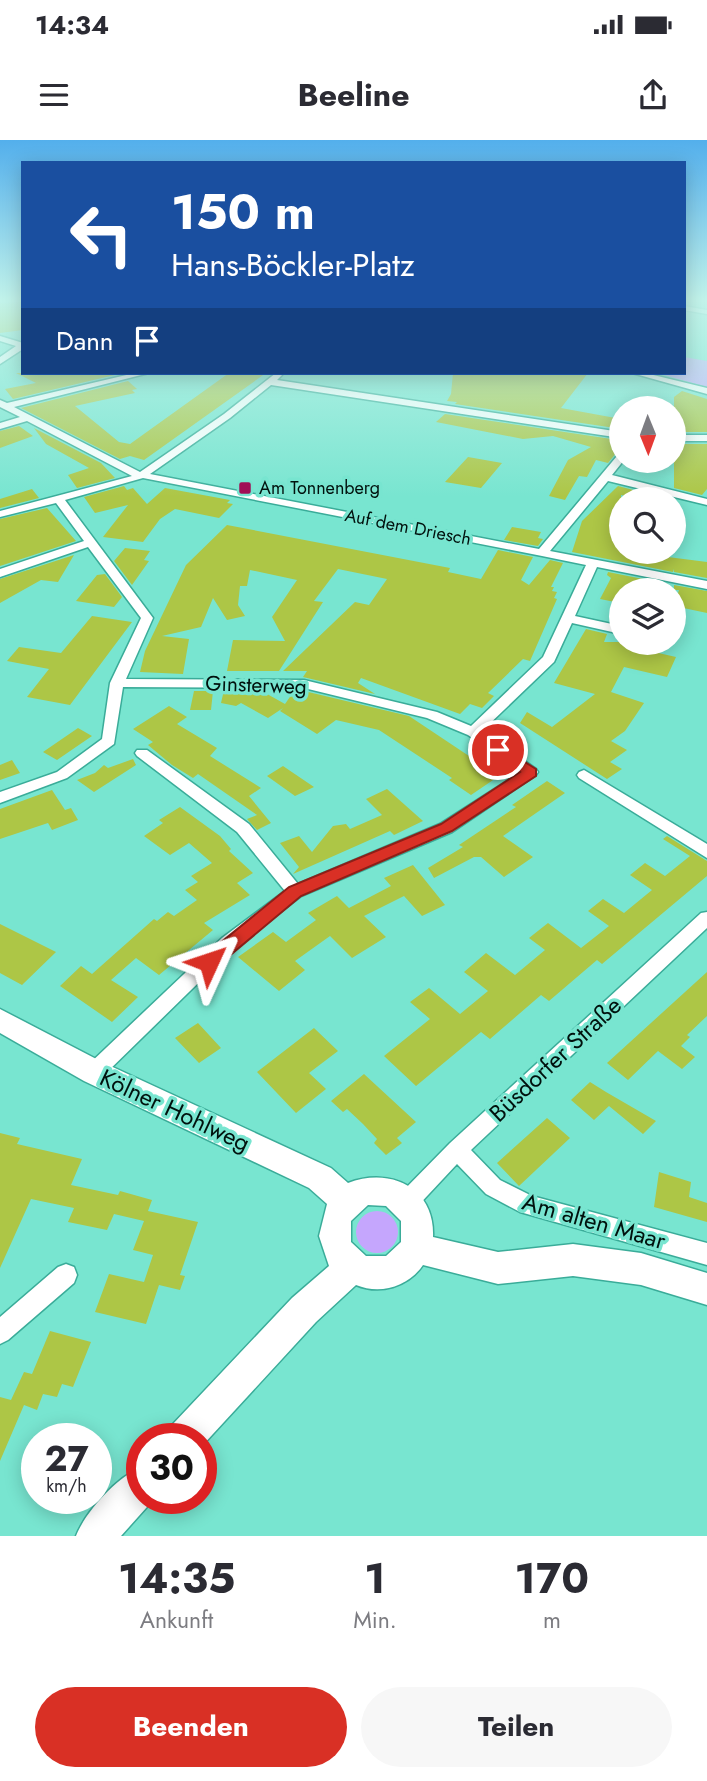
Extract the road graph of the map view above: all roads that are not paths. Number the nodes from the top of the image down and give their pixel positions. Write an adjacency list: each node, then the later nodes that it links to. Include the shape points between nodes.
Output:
1 (136, 375): 6 (street)
2 (277, 375): 4 (street)
3 (644, 375): 5 (street)
4 (270, 382): 9 (street); 13 (street)
5 (707, 391)
6 (3, 404): 7 (street, Auf dem Driesch)
7 (26, 418): 8 (street); 13 (street, Auf dem Driesch)
8 (0, 426)
9 (609, 433)
10 (686, 438): 11 (street)
11 (707, 438)
12 (609, 473): 14 (street)
13 (142, 475): 15 (street); 19 (street, Auf dem Driesch)
14 (606, 477): 16 (street); 19 (street)
15 (58, 498): 17 (street); 18 (street)
16 (707, 502)
17 (0, 514)
18 (91, 542): 21 (street); 25 (street, via 147,618)
19 (542, 553): 20 (street, Auf dem Driesch)
20 (593, 564): 22 (street, Auf dem Driesch); 23 (street)
21 (0, 573)
22 (707, 585)
23 (567, 618): 24 (street); 26 (street, via 549,659)
24 (609, 627)
25 (117, 683): 26 (street, Ginsterweg, via 304,684 432,715); 29 (street, via 109,741 62,775)
26 (478, 735): 31 (street, Ginsterweg, via 531,772 446,828)
27 (142, 753): 31 (street, via 243,828)
28 (584, 775): 30 (street)
29 (0, 798)
30 (707, 852)
31 (295, 892): 34 (street, via 228,943)
32 (707, 918): 35 (street, Büsdorfer Straße)
33 (0, 1020): 34 (main road, Kölner Hohlweg)
34 (94, 1072): 36 (main road, Kölner Hohlweg, via 320,1178)
35 (457, 1150): 37 (street, Büsdorfer Straße); 39 (street, Am alten Maar, via 493,1187 528,1205)
36 (347, 1202): 37 (main road, via 357,1195 382,1191); 40 (main road, via 339,1212 334,1235 343,1258)
37 (406, 1202): 38 (main road, via 418,1224)
38 (416, 1248): 40 (main road, via 408,1261 382,1274); 42 (main road, via 498,1268 572,1260 641,1269)
39 (707, 1254)
40 (352, 1266): 44 (main road, via 304,1310)
41 (66, 1275): 43 (street)
42 (707, 1289)
43 (0, 1332)
44 (199, 1423)
45 (126, 1502): 46 (main road)
46 (95, 1536)

